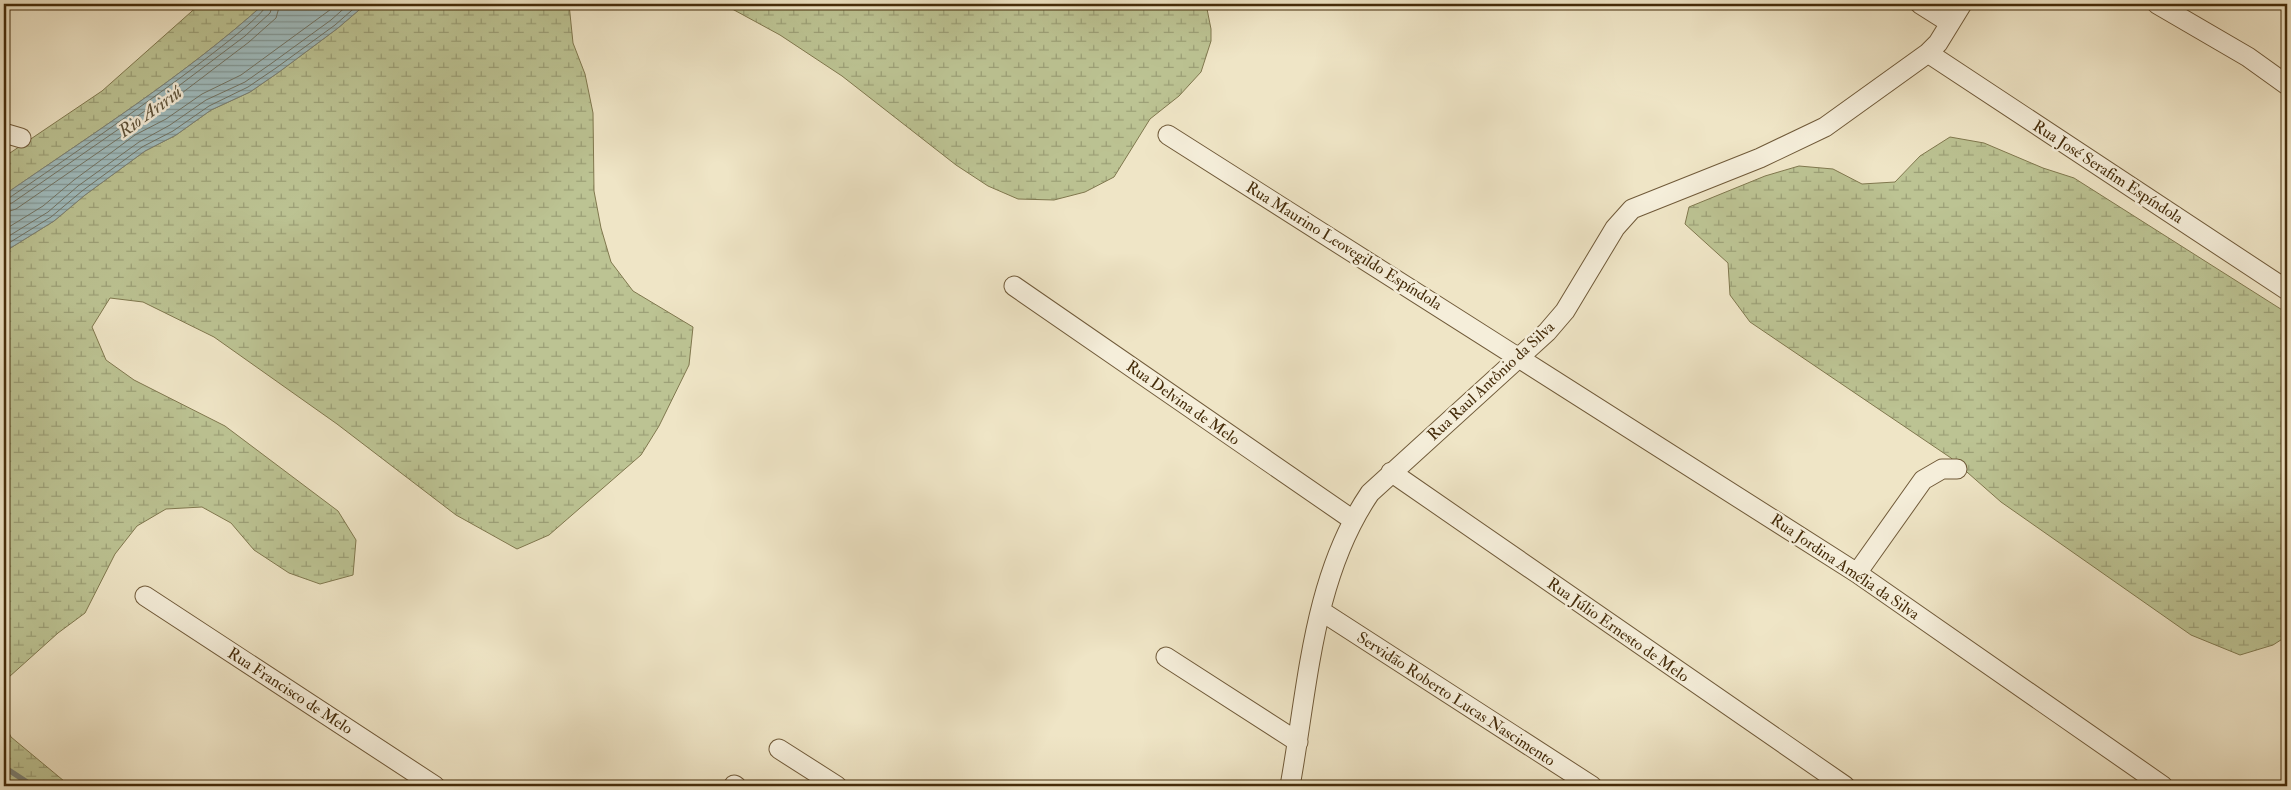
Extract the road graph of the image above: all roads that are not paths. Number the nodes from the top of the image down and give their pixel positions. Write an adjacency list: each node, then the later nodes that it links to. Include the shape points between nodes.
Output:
1 (1920, 4): 4 (street)
2 (1962, 4): 4 (street, Rua Raul Antônio da Silva)
3 (2157, 4): 6 (street, via 2248,57)
4 (1950, 23): 5 (street, Rua Raul Antônio da Silva)
5 (1928, 53): 9 (street, Rua José Serafim Espíndola); 10 (street, Rua Raul Antônio da Silva, via 1825,127 1760,158 1632,209 1604,244 1565,311)
6 (2287, 85)
7 (1168, 135): 10 (street, Rua Maurino Leovegildo Espíndola)
8 (1014, 286): 13 (street, Rua Delvina de Melo)
9 (2287, 290)
10 (1521, 357): 12 (street, Rua Raul Antônio da Silva); 14 (street, Rua Jordina Amélia da Silva)
11 (1957, 469): 14 (street, via 1942,469 1923,480)
12 (1391, 472): 13 (street, Rua Raul Antônio da Silva, via 1370,493); 24 (street, Rua Júlio Ernesto de Melo)
13 (1353, 520): 16 (street, Rua Raul Antônio da Silva, via 1340,549)
14 (1857, 573): 25 (street, Rua Jordina Amélia da Silva)
15 (146, 596): 20 (street, Rua Francisco de Melo)
16 (1321, 612): 18 (street, Rua Raul Antônio da Silva); 23 (street, Servidão Roberto Lucas Nascimento)
17 (1166, 657): 18 (street)
18 (1298, 742): 22 (street, Rua Raul Antônio da Silva)
19 (779, 749): 21 (street)
20 (435, 786)
21 (837, 786)
22 (1290, 786)
23 (1592, 786)
24 (1845, 786)
25 (2163, 786)

